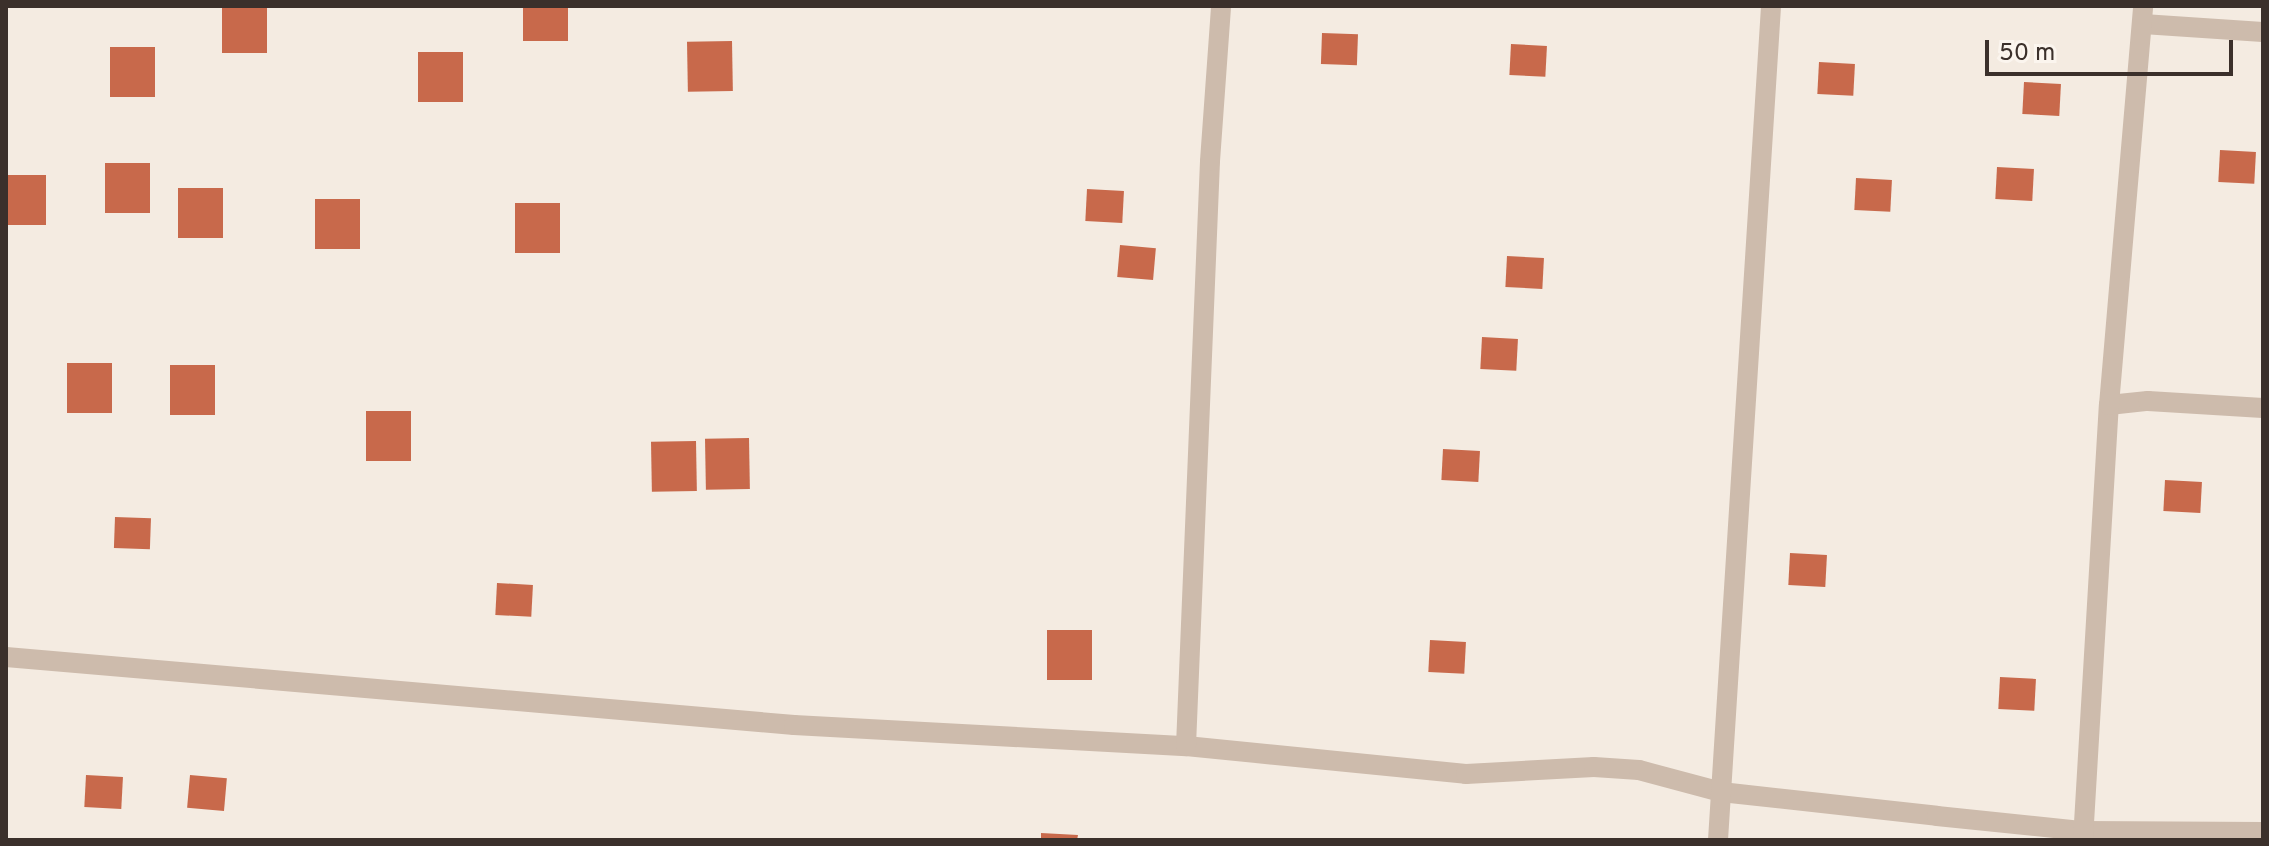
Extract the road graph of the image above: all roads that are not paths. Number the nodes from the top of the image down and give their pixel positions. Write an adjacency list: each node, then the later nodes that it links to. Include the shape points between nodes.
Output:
1 (1221, 6): 8 (street)
2 (1771, 6): 9 (street)
3 (2143, 15): 4 (street); 5 (street)
4 (2263, 32)
5 (2109, 405): 6 (street, via 2148,401); 11 (street)
6 (2263, 408)
7 (6, 657): 8 (street, via 794,725)
8 (1186, 746): 9 (street, via 1466,774 1594,767 1639,770)
9 (1721, 792): 11 (street); 12 (street)
10 (2263, 832): 11 (street)
11 (2083, 836)
12 (1718, 840)

